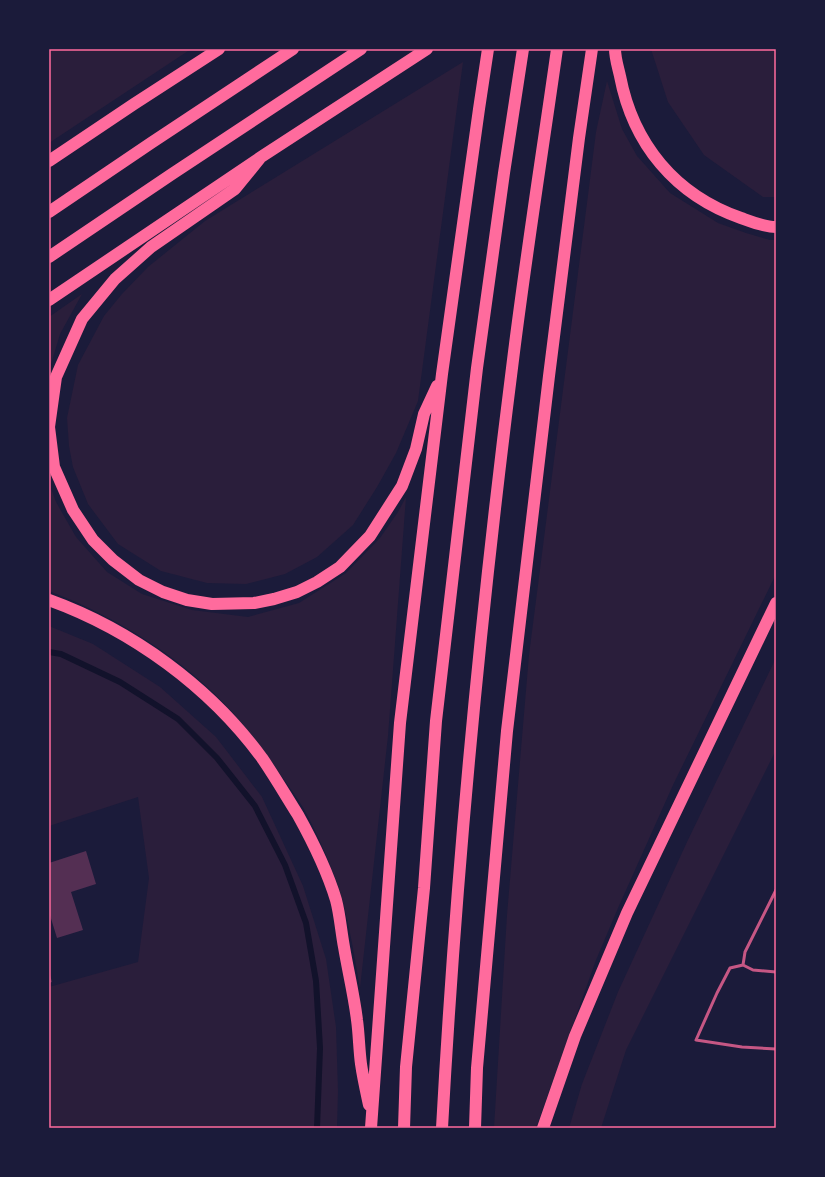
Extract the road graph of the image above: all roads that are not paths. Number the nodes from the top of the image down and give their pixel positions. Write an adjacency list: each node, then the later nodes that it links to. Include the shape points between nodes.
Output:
1 (219, 49): 11 (highway)
2 (293, 49): 12 (highway)
3 (362, 49): 14 (highway)
4 (427, 49): 10 (highway)
5 (488, 49): 16 (highway)
6 (523, 49): 24 (highway, via 477,368 436,721 424,888 406,1067)
7 (557, 49): 25 (highway, via 512,367 471,729)
8 (592, 49): 26 (highway, via 549,376 507,731 477,1068)
9 (615, 49): 13 (highway, via 623,91 636,127 648,149 679,184 723,212)
10 (261, 157): 15 (highway); 16 (highway, via 235,189 151,247 114,278 82,319 56,377 49,427 54,468 73,510 93,540 139,580 187,600 212,604 254,603 297,592 340,567 370,536 402,486 416,449 424,414)
11 (49, 161)
12 (49, 212)
13 (776, 227)
14 (49, 257)
15 (49, 300)
16 (442, 374): 23 (highway, via 400,723)
17 (49, 600): 23 (highway, via 117,632 181,675 232,723 262,758 282,787 308,834 336,900 357,1018 361,1066)
18 (776, 603): 27 (highway, via 627,913 575,1036)
19 (776, 890): 20 (lane, via 745,952)
20 (743, 965): 21 (lane, via 753,970); 22 (lane, via 730,968 716,992 696,1040)
21 (776, 972)
22 (776, 1049)
23 (371, 1124)
24 (404, 1128)
25 (442, 1128)
26 (475, 1128)
27 (543, 1128)

